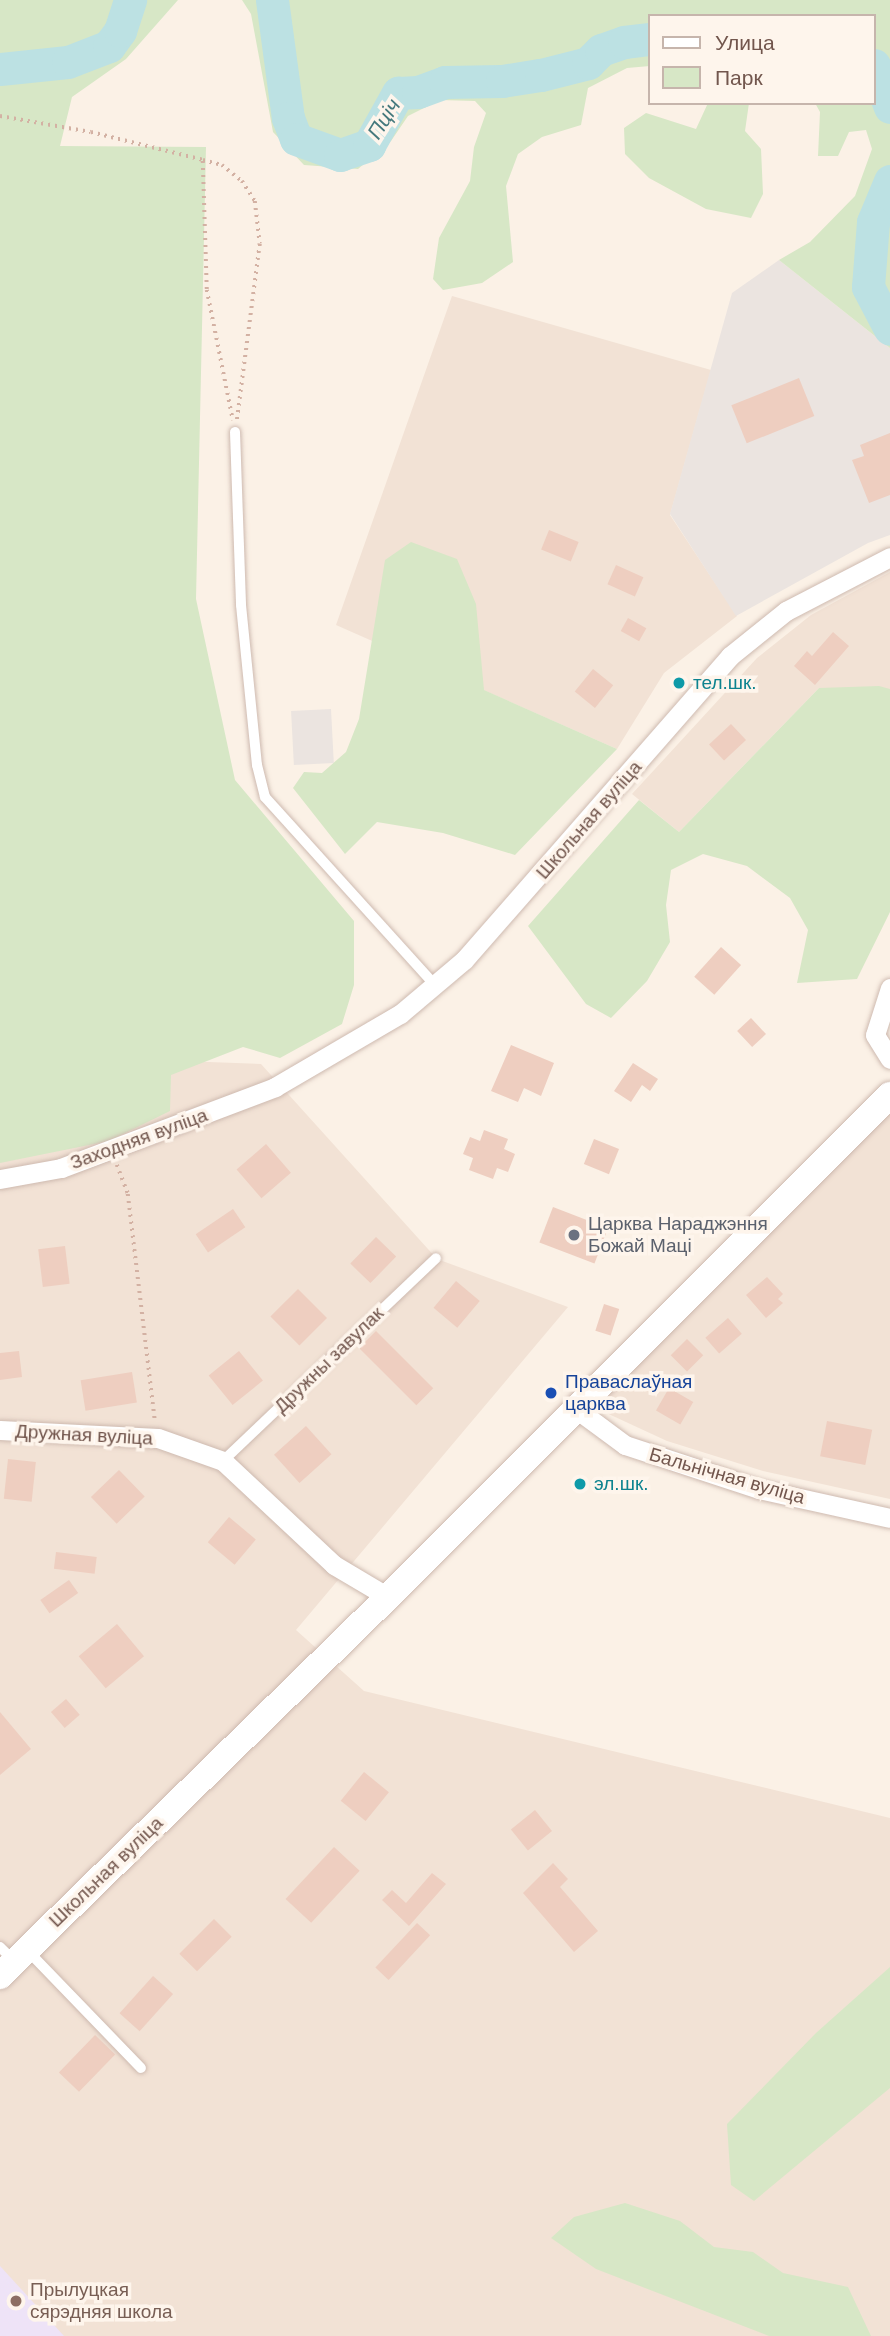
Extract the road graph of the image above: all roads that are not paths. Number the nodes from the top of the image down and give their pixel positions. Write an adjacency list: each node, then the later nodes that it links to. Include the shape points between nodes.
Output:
1 (235, 432): 3 (lane, via 241,605 257,765 265,797)
2 (890, 557): 3 (street, Школьная вуліца, via 786,611 730,656 571,841)
3 (437, 987): 6 (street, Школьная вуліца, via 400,1014)
4 (890, 988): 5 (street, via 875,1035)
5 (890, 1059)
6 (280, 1084): 8 (street, Заходняя вуліца, via 61,1168)
7 (890, 1095): 10 (street)
8 (0, 1179)
9 (436, 1258): 12 (lane, Дружны завулак)
10 (575, 1408): 13 (street, Бальнічная вуліца, via 625,1445 759,1489); 14 (street)
11 (0, 1430): 12 (street, Дружная вуліца, via 158,1438)
12 (223, 1461): 14 (street, Дружная вуліца, via 334,1565)
13 (890, 1518)
14 (388, 1597): 15 (street, Школьная вуліца)
15 (10, 1959): 16 (lane)
16 (141, 2068)

